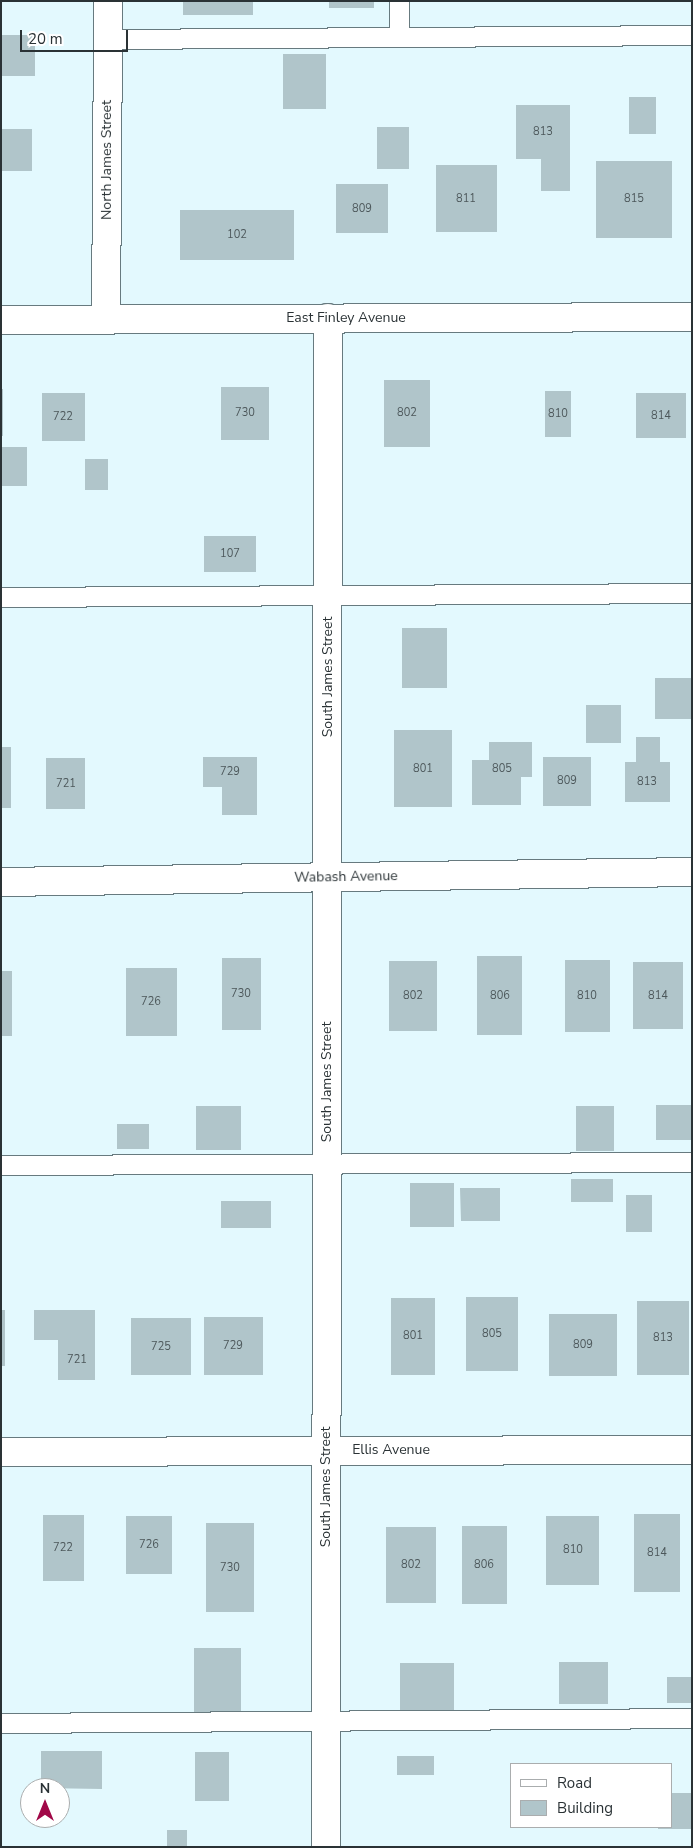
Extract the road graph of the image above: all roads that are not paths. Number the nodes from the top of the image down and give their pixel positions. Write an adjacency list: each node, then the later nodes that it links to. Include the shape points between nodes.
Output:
1 (108, 1): 5 (street, North James Street)
2 (399, 1): 4 (lane)
3 (692, 35): 4 (lane)
4 (399, 36): 5 (lane)
5 (108, 39): 9 (street, North James Street)
6 (692, 317): 7 (street, East Finley Avenue)
7 (328, 318): 9 (street, East Finley Avenue); 11 (street, South James Street)
8 (1, 320): 9 (street, East Finley Avenue)
9 (106, 320)
10 (692, 593): 11 (lane)
11 (328, 594): 12 (lane); 14 (street, South James Street)
12 (1, 597)
13 (692, 872): 14 (street, Wabash Avenue)
14 (327, 877): 15 (street, Wabash Avenue); 17 (street, South James Street)
15 (1, 882)
16 (692, 1162): 17 (lane)
17 (327, 1164): 18 (lane); 19 (street, South James Street)
18 (1, 1165)
19 (326, 1450): 20 (street, Ellis Avenue); 21 (street, Ellis Avenue); 23 (street, South James Street)
20 (692, 1450)
21 (1, 1452)
22 (692, 1718): 23 (lane)
23 (326, 1720): 24 (lane); 25 (street, South James Street)
24 (1, 1723)
25 (326, 1847)

